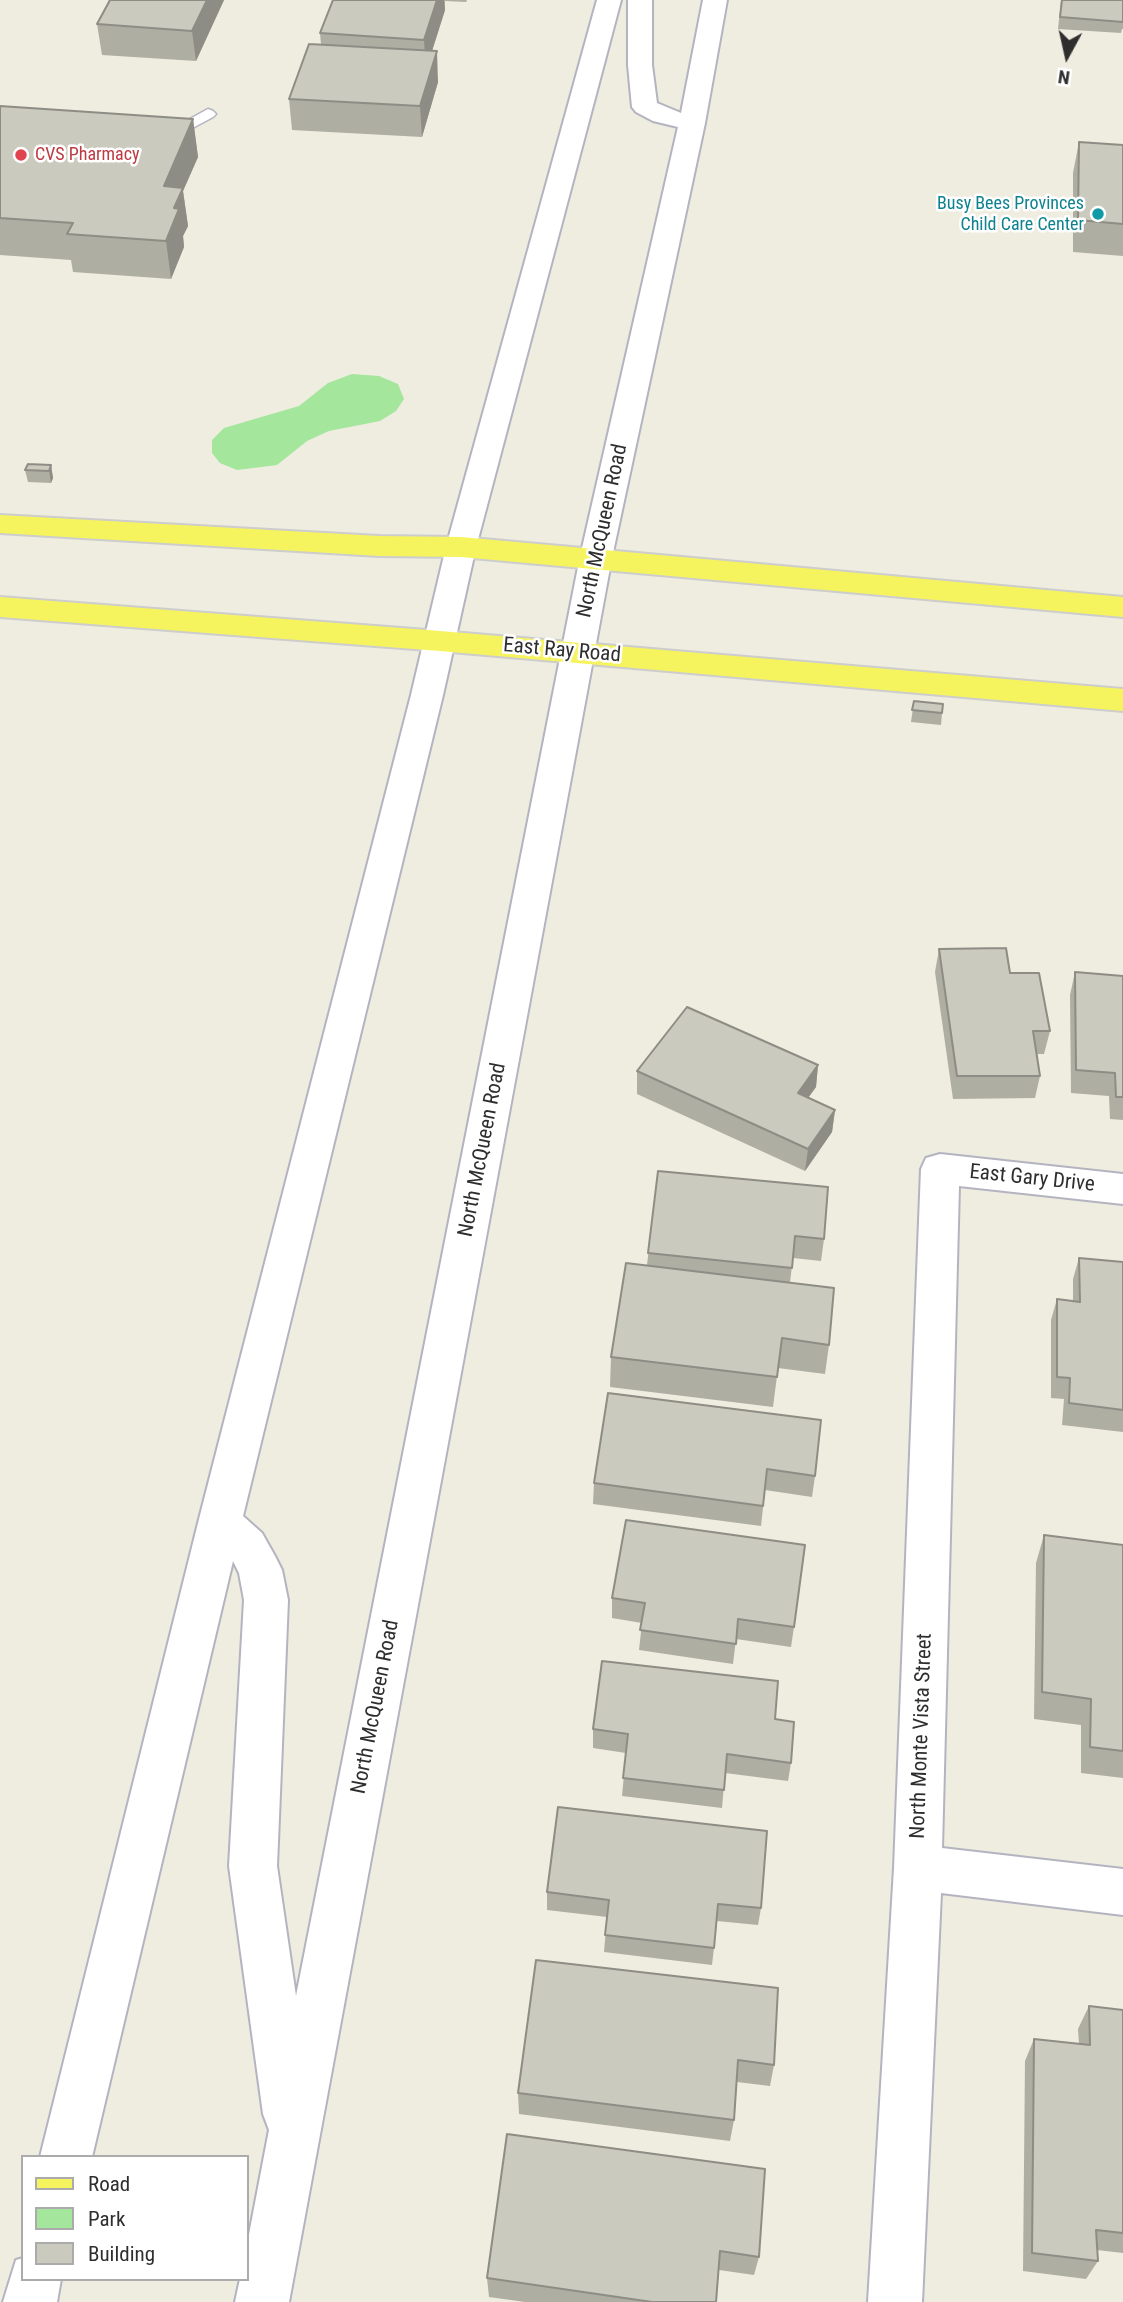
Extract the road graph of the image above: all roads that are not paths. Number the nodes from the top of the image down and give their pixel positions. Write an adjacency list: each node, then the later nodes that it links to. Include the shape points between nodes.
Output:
1 (609, 0): 8 (main road)
2 (640, 0): 5 (main road, via 645,107)
3 (715, 0): 5 (main road, North McQueen Road)
4 (208, 114): 6 (lane)
5 (692, 123): 9 (main road, North McQueen Road)
6 (151, 140)
7 (0, 524): 8 (main road)
8 (461, 547): 9 (main road); 12 (main road)
9 (596, 557): 11 (main road); 13 (main road, North McQueen Road)
10 (0, 607): 12 (main road, East Ray Road)
11 (1123, 607)
12 (440, 641): 13 (main road, East Ray Road); 17 (main road)
13 (579, 653): 14 (main road, East Ray Road); 20 (main road, North McQueen Road)
14 (1123, 700)
15 (940, 1169): 16 (main road, East Gary Drive); 18 (main road, North Monte Vista Street)
16 (1123, 1189)
17 (220, 1523): 20 (main road, via 247,1546 260,1570 266,1600 253,1866); 21 (main road)
18 (918, 1868): 19 (main road); 25 (main road, North Monte Vista Street)
19 (1123, 1892)
20 (292, 2144): 24 (main road, North McQueen Road)
21 (66, 2155)
22 (35, 2281): 23 (main road)
23 (30, 2302)
24 (262, 2302)
25 (895, 2302)

